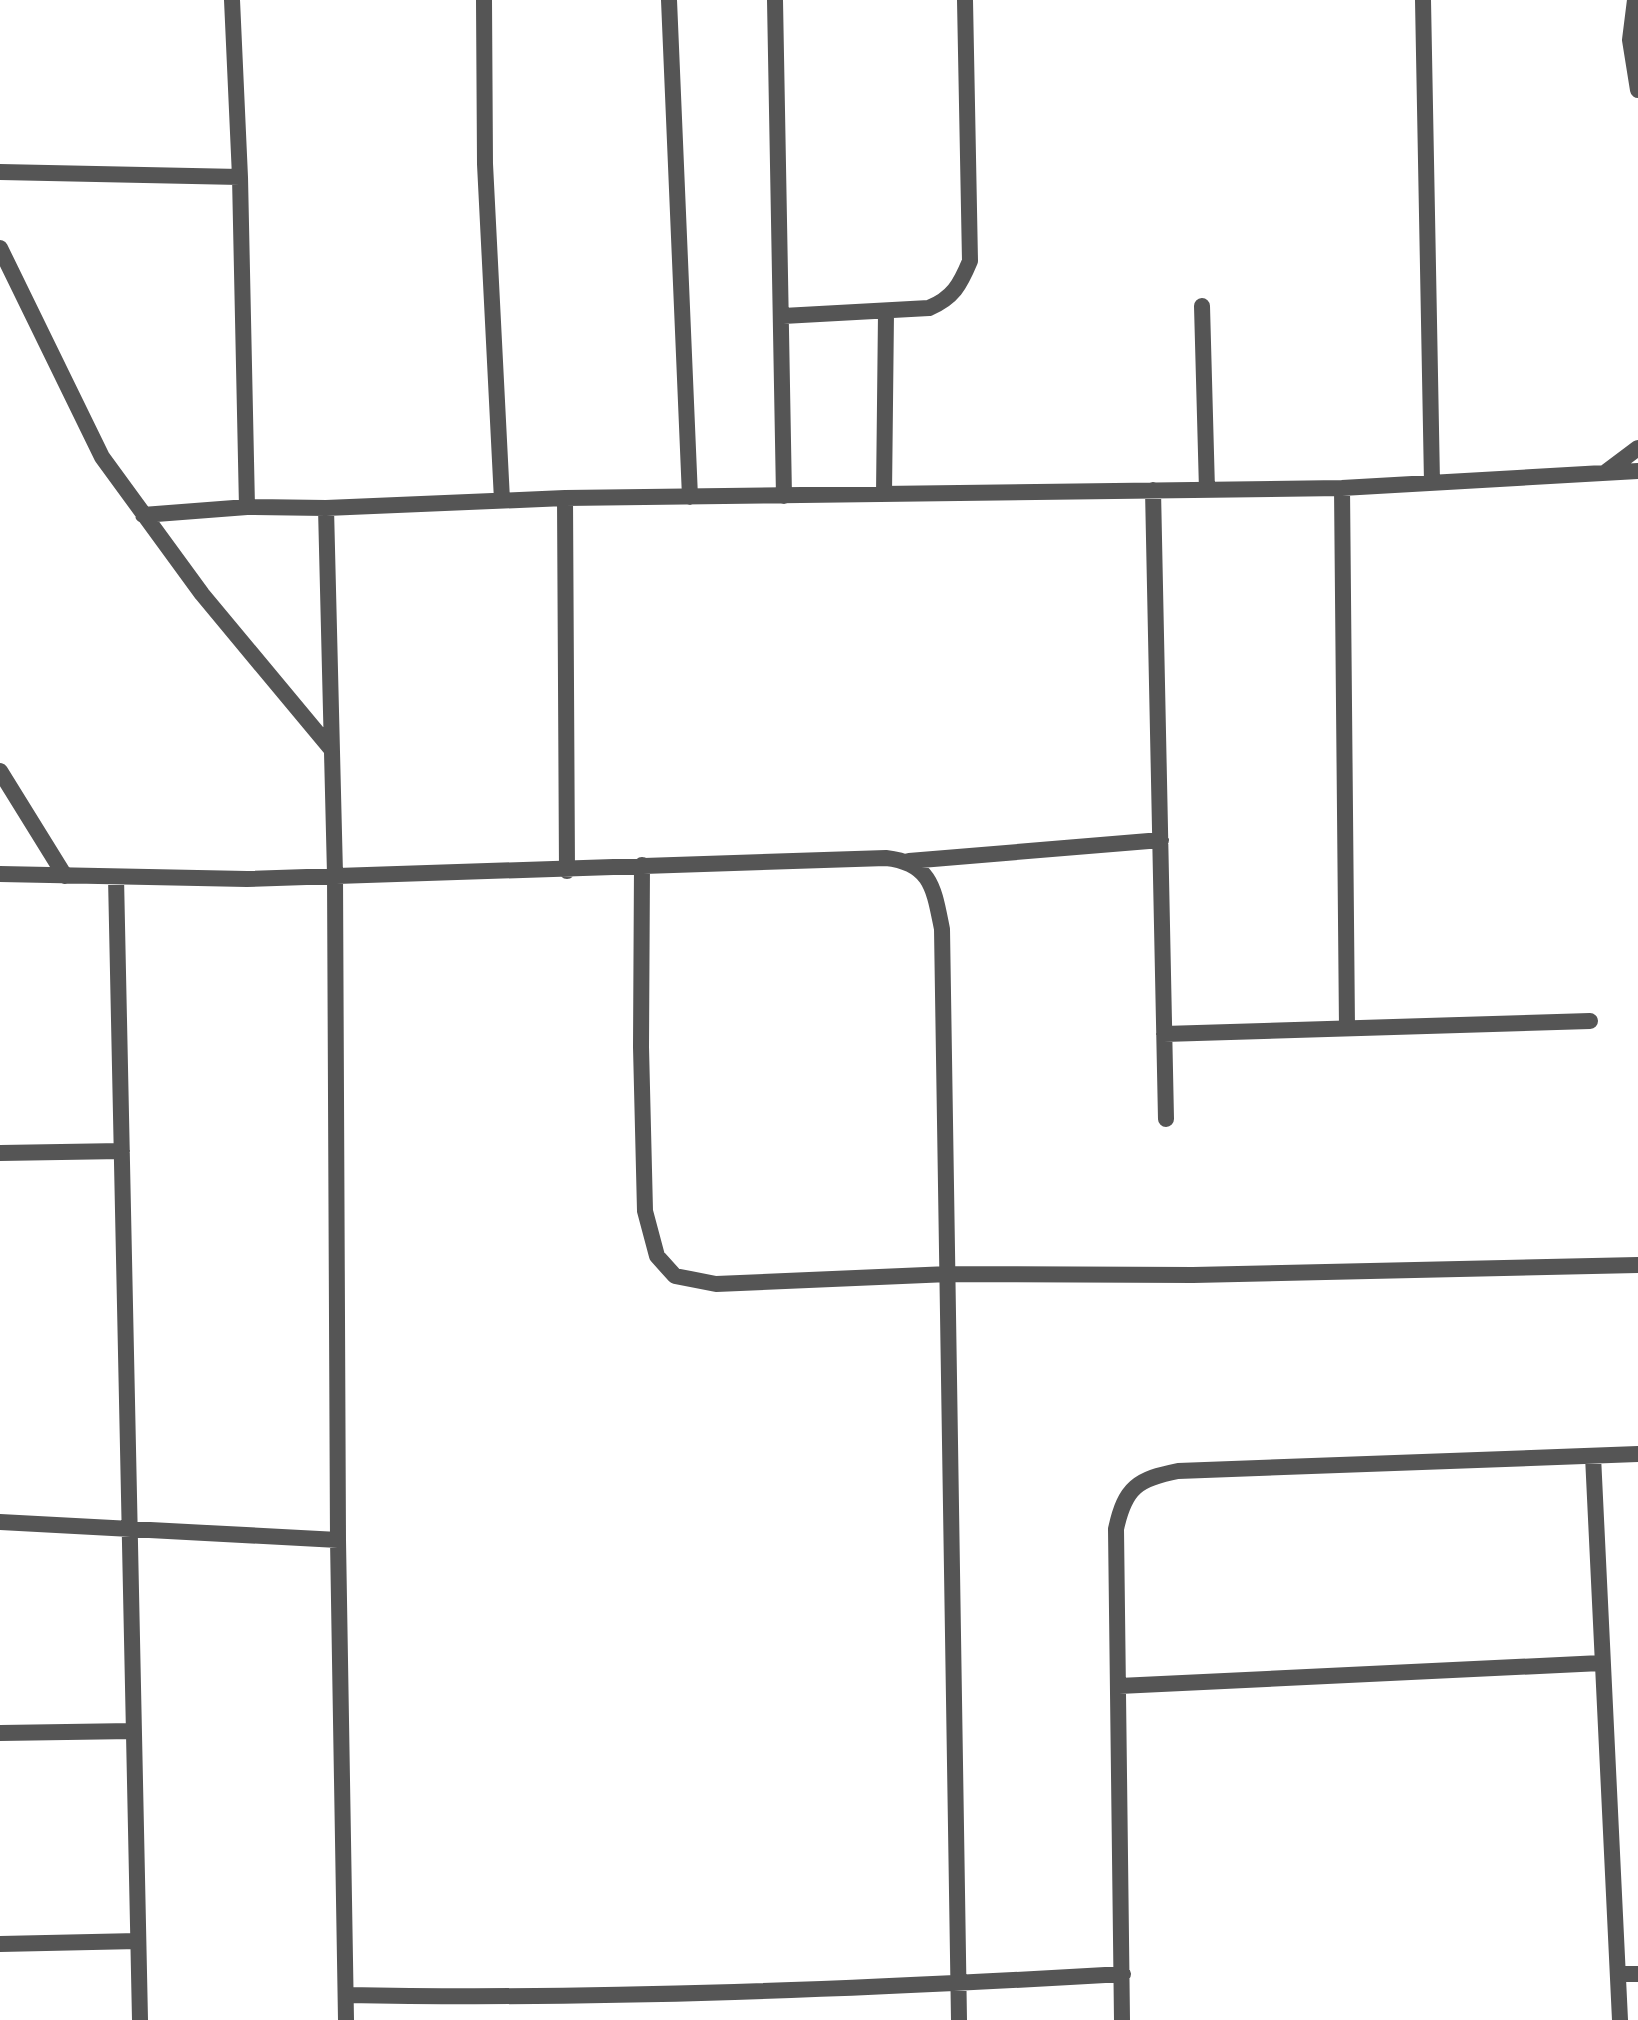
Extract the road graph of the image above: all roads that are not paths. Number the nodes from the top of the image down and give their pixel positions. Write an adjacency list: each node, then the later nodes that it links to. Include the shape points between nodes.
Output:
1 (232, 0): 10 (street)
2 (484, 0): 26 (street, via 485,164)
3 (669, 0): 24 (street)
4 (775, 0): 14 (street)
5 (965, 0): 13 (street, via 970,261 950,299 929,308)
6 (1423, 0): 18 (street)
7 (1635, 0): 8 (street, via 1630,40)
8 (1638, 90)
9 (0, 172): 10 (street)
10 (240, 177): 27 (street)
11 (0, 248): 29 (street, via 102,457)
12 (1202, 306): 21 (street)
13 (886, 313): 14 (street); 22 (street)
14 (783, 316): 23 (street)
15 (1638, 448): 17 (street)
16 (1638, 471): 17 (street)
17 (1606, 472): 18 (street)
18 (1432, 482): 19 (street)
19 (1342, 488): 21 (street); 41 (street)
20 (1153, 490): 21 (street); 22 (street); 32 (street)
21 (1207, 490)
22 (884, 494): 23 (street)
23 (784, 496): 24 (street)
24 (690, 497): 25 (street)
25 (565, 498): 26 (street); 35 (street)
26 (502, 500): 28 (street)
27 (247, 507): 28 (street); 29 (street)
28 (326, 508): 30 (street)
29 (143, 515): 30 (street)
30 (331, 749): 37 (street)
31 (0, 771): 38 (street)
32 (1161, 840): 33 (street); 42 (street)
33 (909, 861): 34 (street); 47 (street, via 924,873 934,892 942,929)
34 (642, 865): 35 (street); 47 (street, via 642,1173 657,1256 675,1276 716,1284)
35 (567, 871): 37 (street)
36 (0, 874): 38 (street)
37 (335, 874): 39 (street); 52 (street)
38 (65, 876): 39 (street)
39 (116, 877): 44 (street)
40 (1590, 1021): 41 (street)
41 (1347, 1028): 42 (street)
42 (1164, 1034): 43 (street)
43 (1166, 1119)
44 (122, 1151): 45 (street); 51 (street)
45 (0, 1153)
46 (1638, 1265): 47 (street, via 1193,1275)
47 (949, 1274): 62 (street)
48 (1638, 1454): 49 (street)
49 (1593, 1456): 53 (street); 54 (street, via 1178,1471 1134,1486 1121,1506 1116,1529)
50 (0, 1522): 51 (street)
51 (130, 1531): 52 (street); 55 (street)
52 (338, 1540): 63 (street)
53 (1601, 1663): 54 (street); 60 (street)
54 (1119, 1686): 59 (street)
55 (133, 1731): 56 (street); 57 (street)
56 (0, 1733)
57 (138, 1941): 58 (street); 64 (street)
58 (0, 1944)
59 (1123, 1974): 62 (street); 67 (street)
60 (1618, 1974): 61 (street); 68 (street)
61 (1638, 1974)
62 (958, 1986): 63 (street, via 530,1997); 66 (street)
63 (346, 1995): 65 (street)
64 (140, 2020)
65 (346, 2020)
66 (959, 2020)
67 (1122, 2020)
68 (1620, 2020)

